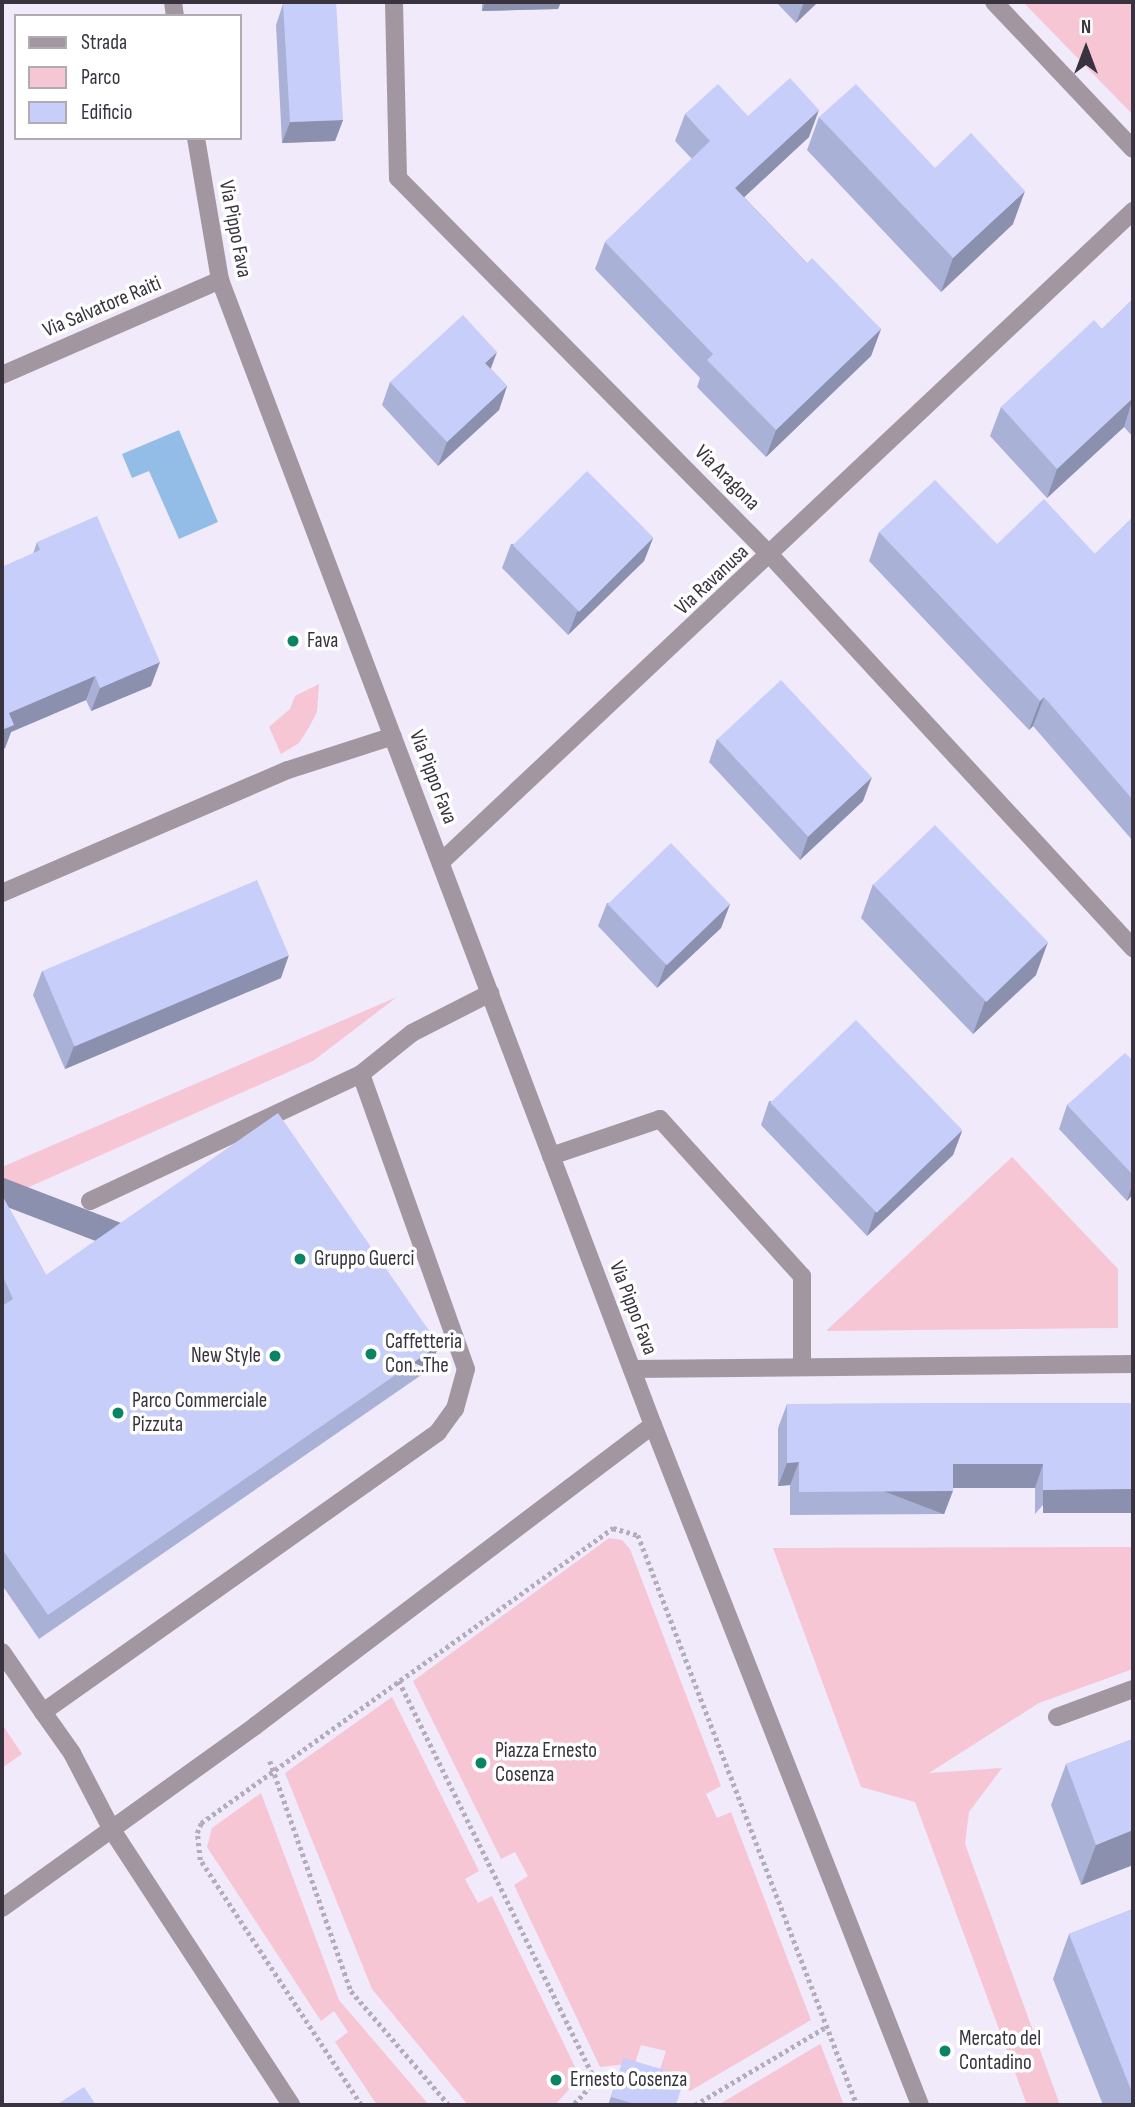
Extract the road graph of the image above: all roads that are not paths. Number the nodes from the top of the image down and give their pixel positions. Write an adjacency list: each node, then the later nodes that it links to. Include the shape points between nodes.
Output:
1 (394, 2): 8 (street, Via Aragona, via 398,178)
2 (995, 2): 4 (street)
3 (196, 140): 6 (street, Via Pippo Fava)
4 (1133, 149)
5 (1133, 211): 8 (street, Via Ravanusa)
6 (220, 280): 7 (street, Via Salvatore Raiti); 9 (street, Via Pippo Fava)
7 (2, 375)
8 (771, 556): 10 (street, Via Ravanusa); 12 (street, Via Aragona)
9 (393, 736): 10 (street, Via Pippo Fava); 11 (street, via 288,770)
10 (441, 862): 13 (street, Via Pippo Fava)
11 (2, 893)
12 (1133, 948)
13 (490, 993): 14 (street, via 412,1033); 15 (street, Via Pippo Fava)
14 (361, 1074): 16 (street); 23 (street, via 466,1369 455,1409 438,1433)
15 (551, 1156): 18 (street, via 660,1119 802,1276); 19 (street, Via Pippo Fava)
16 (90, 1202)
17 (1133, 1364): 18 (street)
18 (802, 1367): 19 (street)
19 (632, 1369): 20 (street, Via Pippo Fava)
20 (653, 1425): 25 (street); 28 (street, Via Pippo Fava)
21 (2, 1652): 23 (street)
22 (1133, 1689): 24 (street)
23 (43, 1712): 25 (street, via 72,1752)
24 (1057, 1717)
25 (112, 1830): 26 (street); 27 (street)
26 (2, 1908)
27 (291, 2105)
28 (920, 2105)

